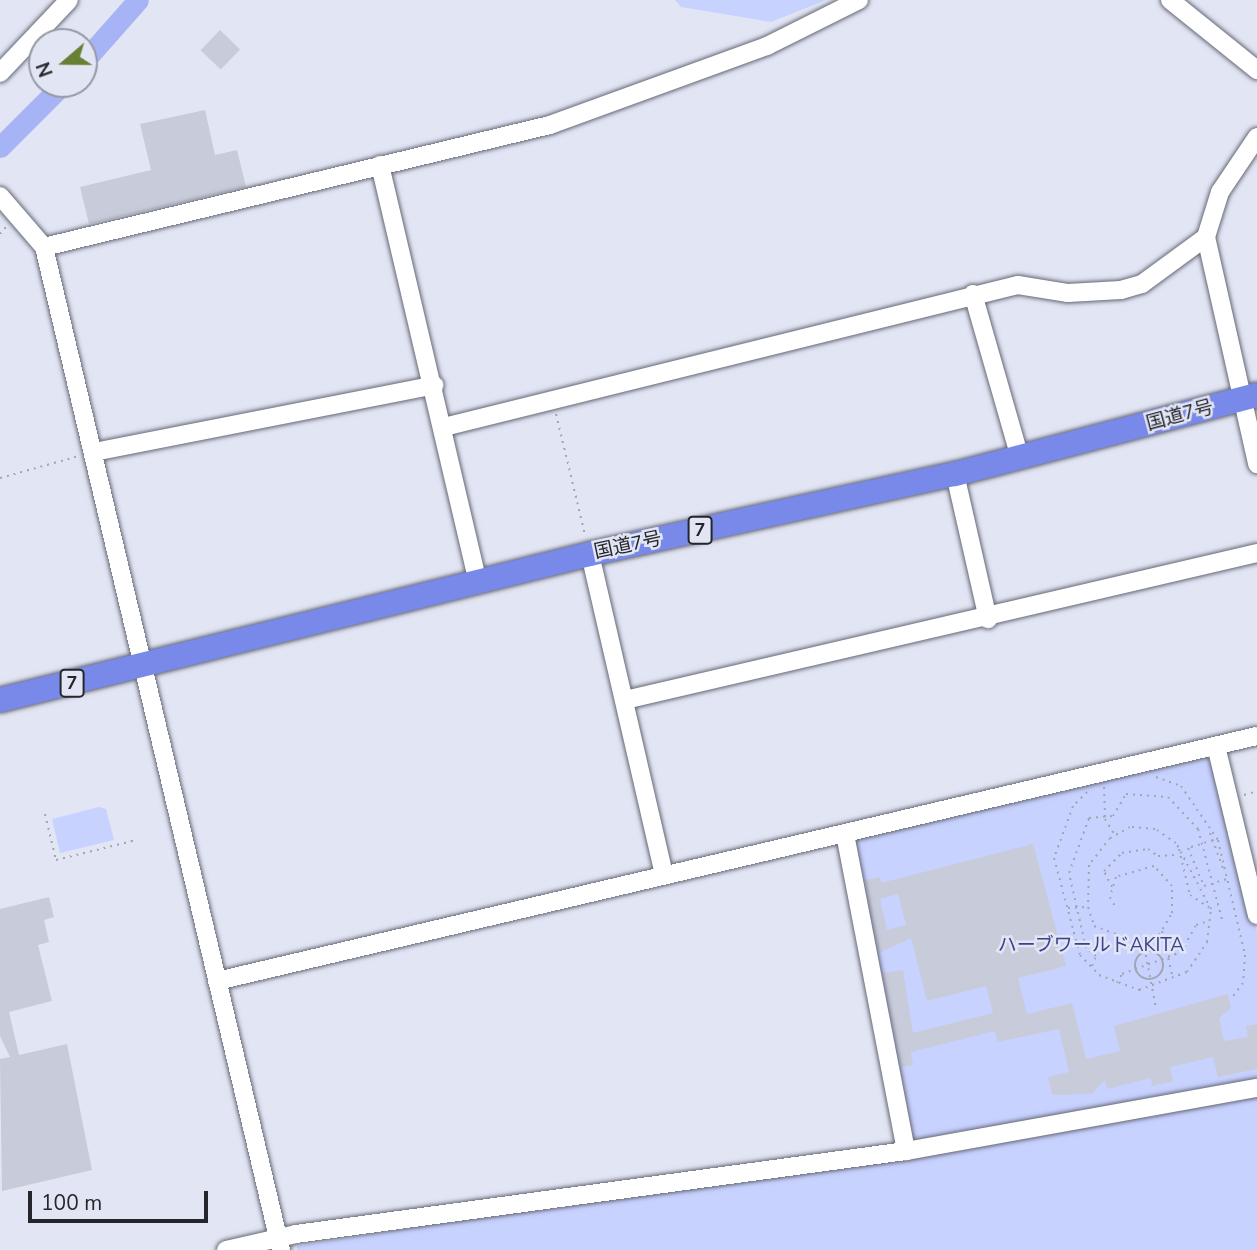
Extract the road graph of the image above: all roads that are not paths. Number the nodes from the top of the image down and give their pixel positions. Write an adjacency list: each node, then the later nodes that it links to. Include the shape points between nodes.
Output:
1 (69, 0): 5 (street)
2 (859, 0): 7 (street, via 767,47 550,125)
3 (1170, 0): 4 (street)
4 (1257, 70)
5 (0, 73)
6 (1257, 137): 9 (street, via 1220,192)
7 (380, 165): 10 (street); 12 (street)
8 (2, 198): 10 (street)
9 (1206, 237): 11 (street, via 1142,284 1121,290 1068,293 1018,285); 13 (street)
10 (44, 247): 15 (street)
11 (973, 294): 14 (street); 16 (street)
12 (434, 384): 14 (street); 15 (street)
13 (1249, 397): 16 (highway, 国道7号 / 7); 17 (street)
14 (444, 427): 21 (street)
15 (94, 452): 23 (street)
16 (1020, 458): 18 (highway, 国道7号 / 7)
17 (1257, 464)
18 (955, 474): 20 (highway, 国道7号 / 7); 22 (street)
19 (1257, 553): 22 (street)
20 (590, 554): 21 (highway, 国道7号 / 7); 25 (street)
21 (478, 582): 23 (highway, 国道7号 / 7)
22 (988, 620): 25 (street)
23 (143, 665): 24 (highway, 国道7号 / 7); 31 (street)
24 (0, 700)
25 (625, 700): 29 (street)
26 (1257, 736): 27 (street)
27 (1216, 746): 28 (street); 30 (street)
28 (845, 834): 29 (street); 33 (street)
29 (663, 871): 31 (street)
30 (1257, 915)
31 (217, 981): 34 (street)
32 (1257, 1088): 33 (street)
33 (906, 1151): 34 (street)
34 (279, 1244): 35 (street)
35 (226, 1250)

